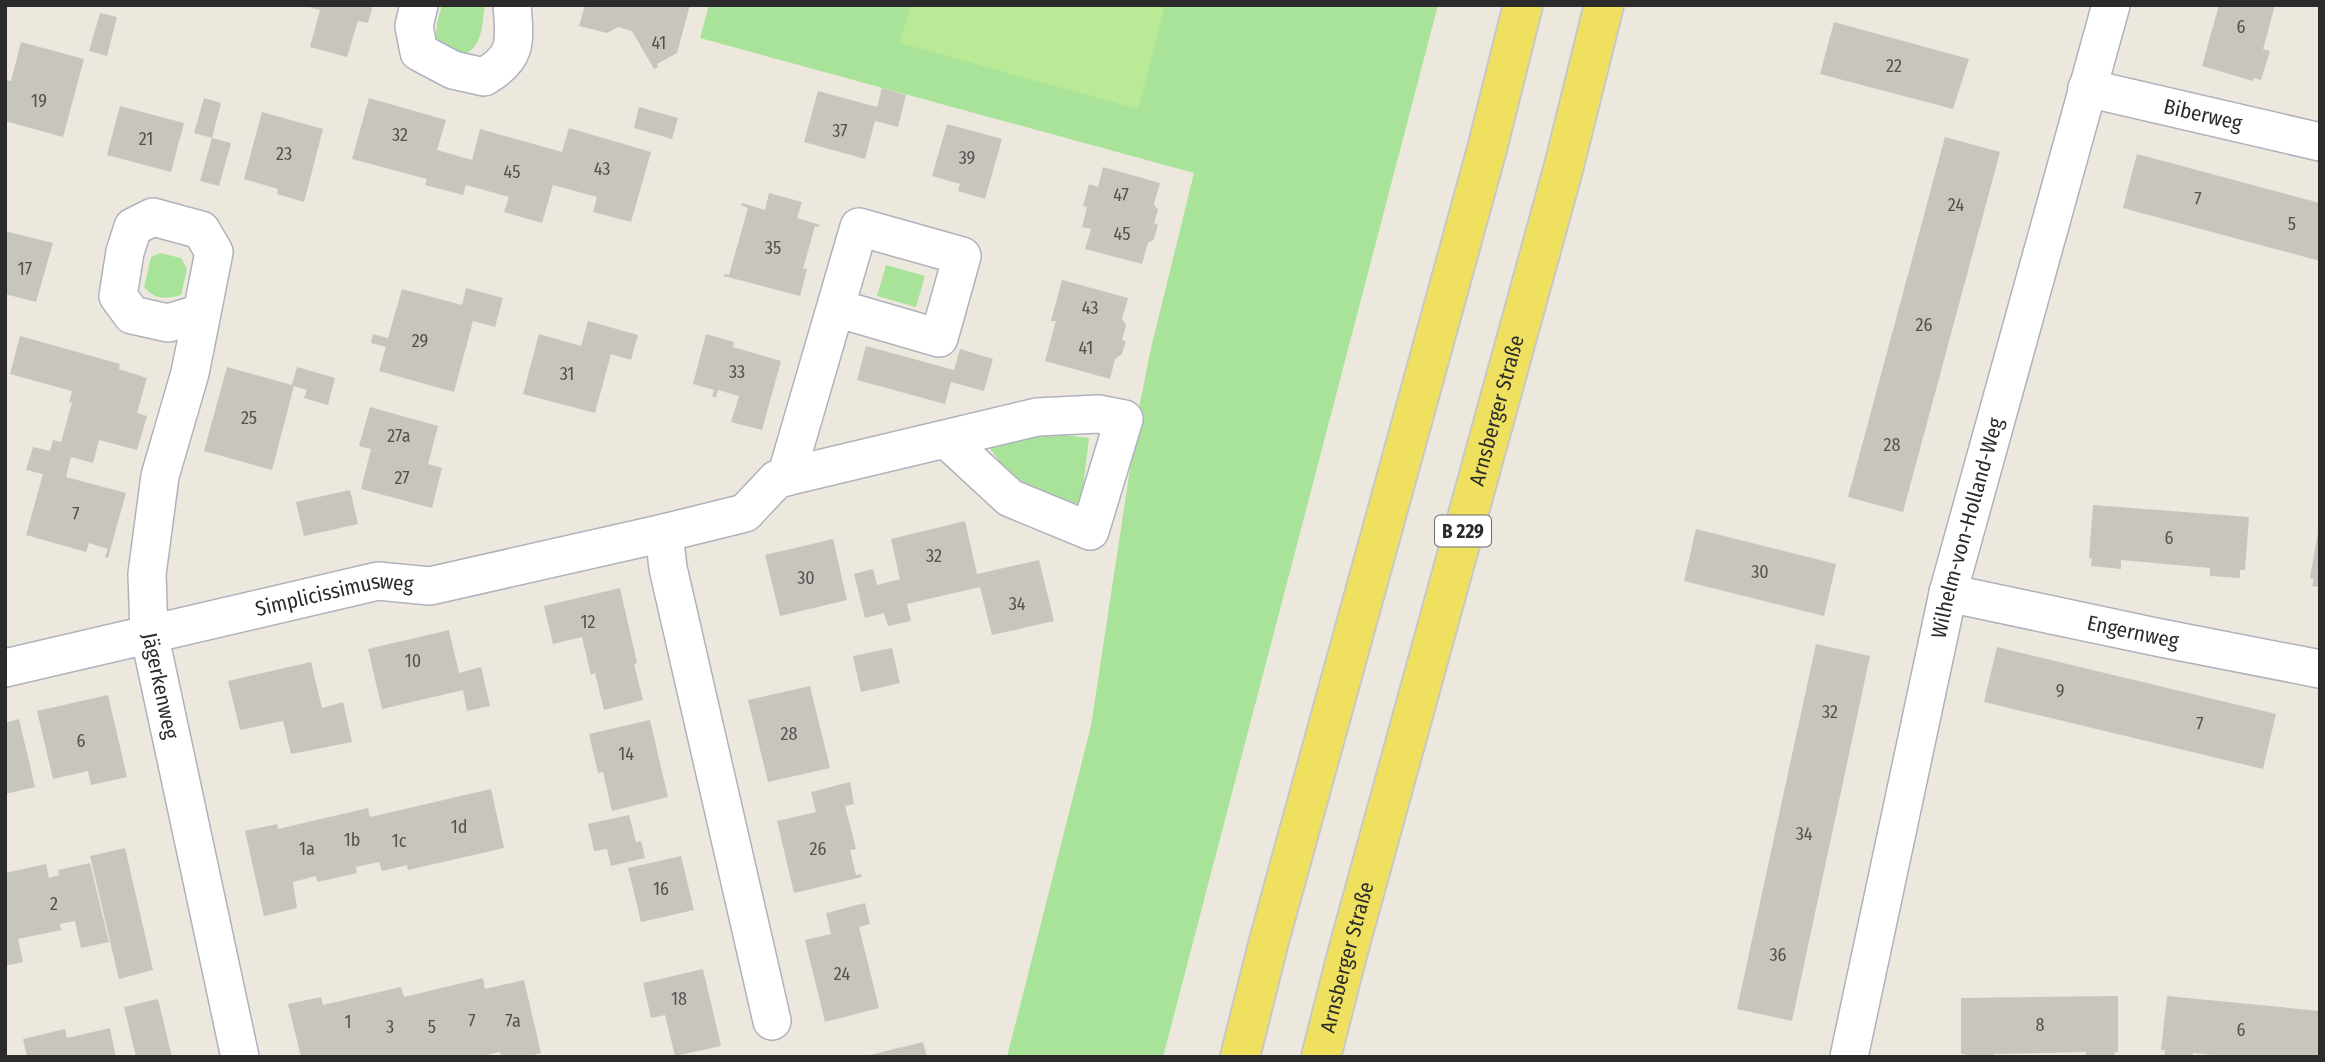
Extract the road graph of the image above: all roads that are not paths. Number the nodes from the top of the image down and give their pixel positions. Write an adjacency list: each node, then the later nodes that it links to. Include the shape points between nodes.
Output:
1 (419, 5): 2 (street, via 414,26 419,52 453,70 484,77 500,68 514,47)
2 (512, 5)
3 (1523, 5): 19 (main road)
4 (1604, 5): 20 (main road, Arnsberger Straße / B 229)
5 (2111, 5): 6 (street, Wilhelm-von-Holland-Weg)
6 (2087, 88): 7 (street, Biberweg); 13 (street, Wilhelm-von-Holland-Weg)
7 (2320, 142)
8 (836, 308): 11 (street)
9 (202, 313): 14 (street, Jägerkenweg, via 160,476 147,574)
10 (946, 439): 10 (street, Simplicissimusweg, via 1010,498 1090,531 1124,419 1098,414 1037,417); 11 (street, Simplicissimusweg)
11 (786, 477): 12 (street, Simplicissimusweg, via 777,479 745,513)
12 (664, 533): 14 (street, Simplicissimusweg, via 430,586 378,581); 17 (street, via 668,568)
13 (1948, 593): 16 (street, Engernweg); 21 (street, Wilhelm-von-Holland-Weg)
14 (149, 633): 15 (street, Simplicissimusweg); 18 (street, Jägerkenweg)
15 (5, 668)
16 (2320, 669)
17 (772, 1021)
18 (240, 1057)
19 (1240, 1057)
20 (1321, 1057)
21 (1849, 1057)

